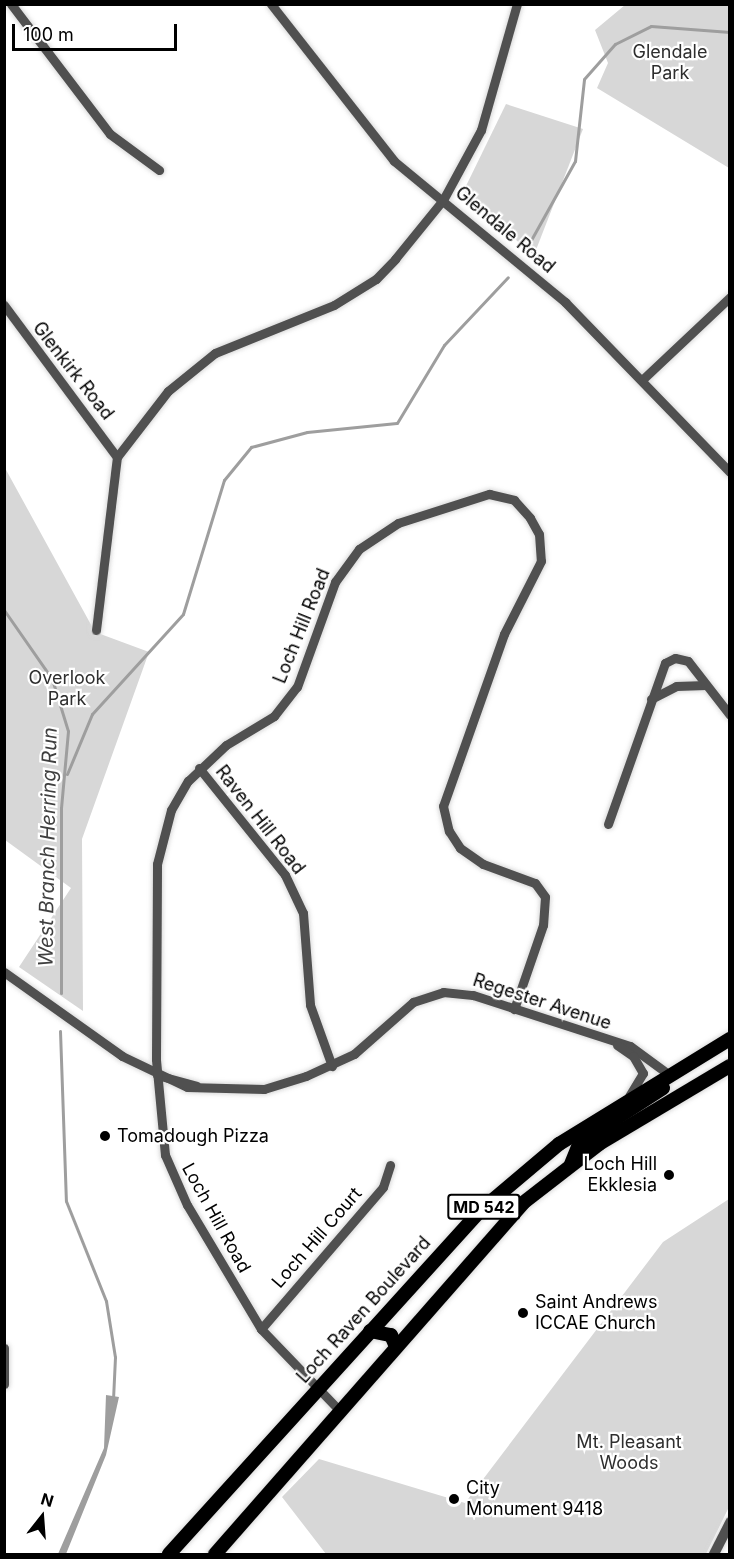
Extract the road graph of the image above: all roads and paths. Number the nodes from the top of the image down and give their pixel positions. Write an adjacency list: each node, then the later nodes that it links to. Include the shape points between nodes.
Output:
1 (272, 4): 5 (street, Glendale Road, via 394,161)
2 (517, 4): 5 (street, via 494,99)
3 (14, 6): 4 (street, via 111,134)
4 (159, 171)
5 (443, 200): 8 (street, Glendale Road, via 565,302); 9 (street, via 388,266 355,294 237,341 190,372 145,417)
6 (729, 297): 8 (street)
7 (4, 305): 9 (street, Glenkirk Road)
8 (643, 379): 10 (street, Glendale Road)
9 (117, 457): 11 (street)
10 (729, 472)
11 (96, 630)
12 (706, 685): 13 (street, via 676,686); 13 (street, via 688,661 675,658 662,667); 14 (street)
13 (651, 699): 16 (street)
14 (729, 715)
15 (199, 768): 18 (street, Loch Hill Road, via 274,716 289,699 335,582 366,543 398,523 475,498 497,494 514,500 539,534 541,561 497,652 443,806 449,831 460,848 483,864 535,883 545,897 543,925); 21 (street, Raven Hill Road, via 296,897 307,937 310,1005); 24 (street, Loch Hill Road, via 171,810 157,864)
16 (608, 824)
17 (4, 972): 24 (street, Regester Avenue)
18 (514, 1009): 20 (street, Regester Avenue); 21 (street, Regester Avenue, via 457,992 427,995)
19 (729, 1039): 25 (main road, Loch Raven Boulevard / MD 542)
20 (615, 1044): 25 (street, Regester Avenue, via 639,1049); 27 (street, Regester Avenue, via 633,1056 643,1073 640,1085)
21 (332, 1066): 24 (street, Regester Avenue, via 264,1089 200,1088)
22 (729, 1066): 26 (main road, MD 542)
23 (729, 1075): 26 (main road)
24 (157, 1076): 30 (street, Loch Hill Road, via 161,1145 171,1170)
25 (671, 1076): 27 (main road, Loch Raven Boulevard / MD 542); 28 (main road, via 660,1092 580,1142)
26 (685, 1090): 28 (main road, MD 542)
27 (620, 1106): 31 (main road, Loch Raven Boulevard / MD 542, via 559,1144 482,1209)
28 (571, 1164): 32 (main road, MD 542, via 523,1203)
29 (390, 1165): 30 (street, Loch Hill Court, via 382,1187)
30 (261, 1329): 35 (street, Loch Hill Road)
31 (370, 1331): 32 (main road, via 391,1335); 35 (main road, Loch Raven Boulevard / MD 542)
32 (396, 1347): 36 (main road, MD 542)
33 (4, 1348): 34 (street)
34 (4, 1384)
35 (317, 1389): 36 (street, Loch Hill Road); 38 (main road, Loch Raven Boulevard / MD 542)
36 (340, 1411): 39 (main road)
37 (729, 1522): 40 (street)
38 (169, 1554)
39 (215, 1554)
40 (714, 1554)

